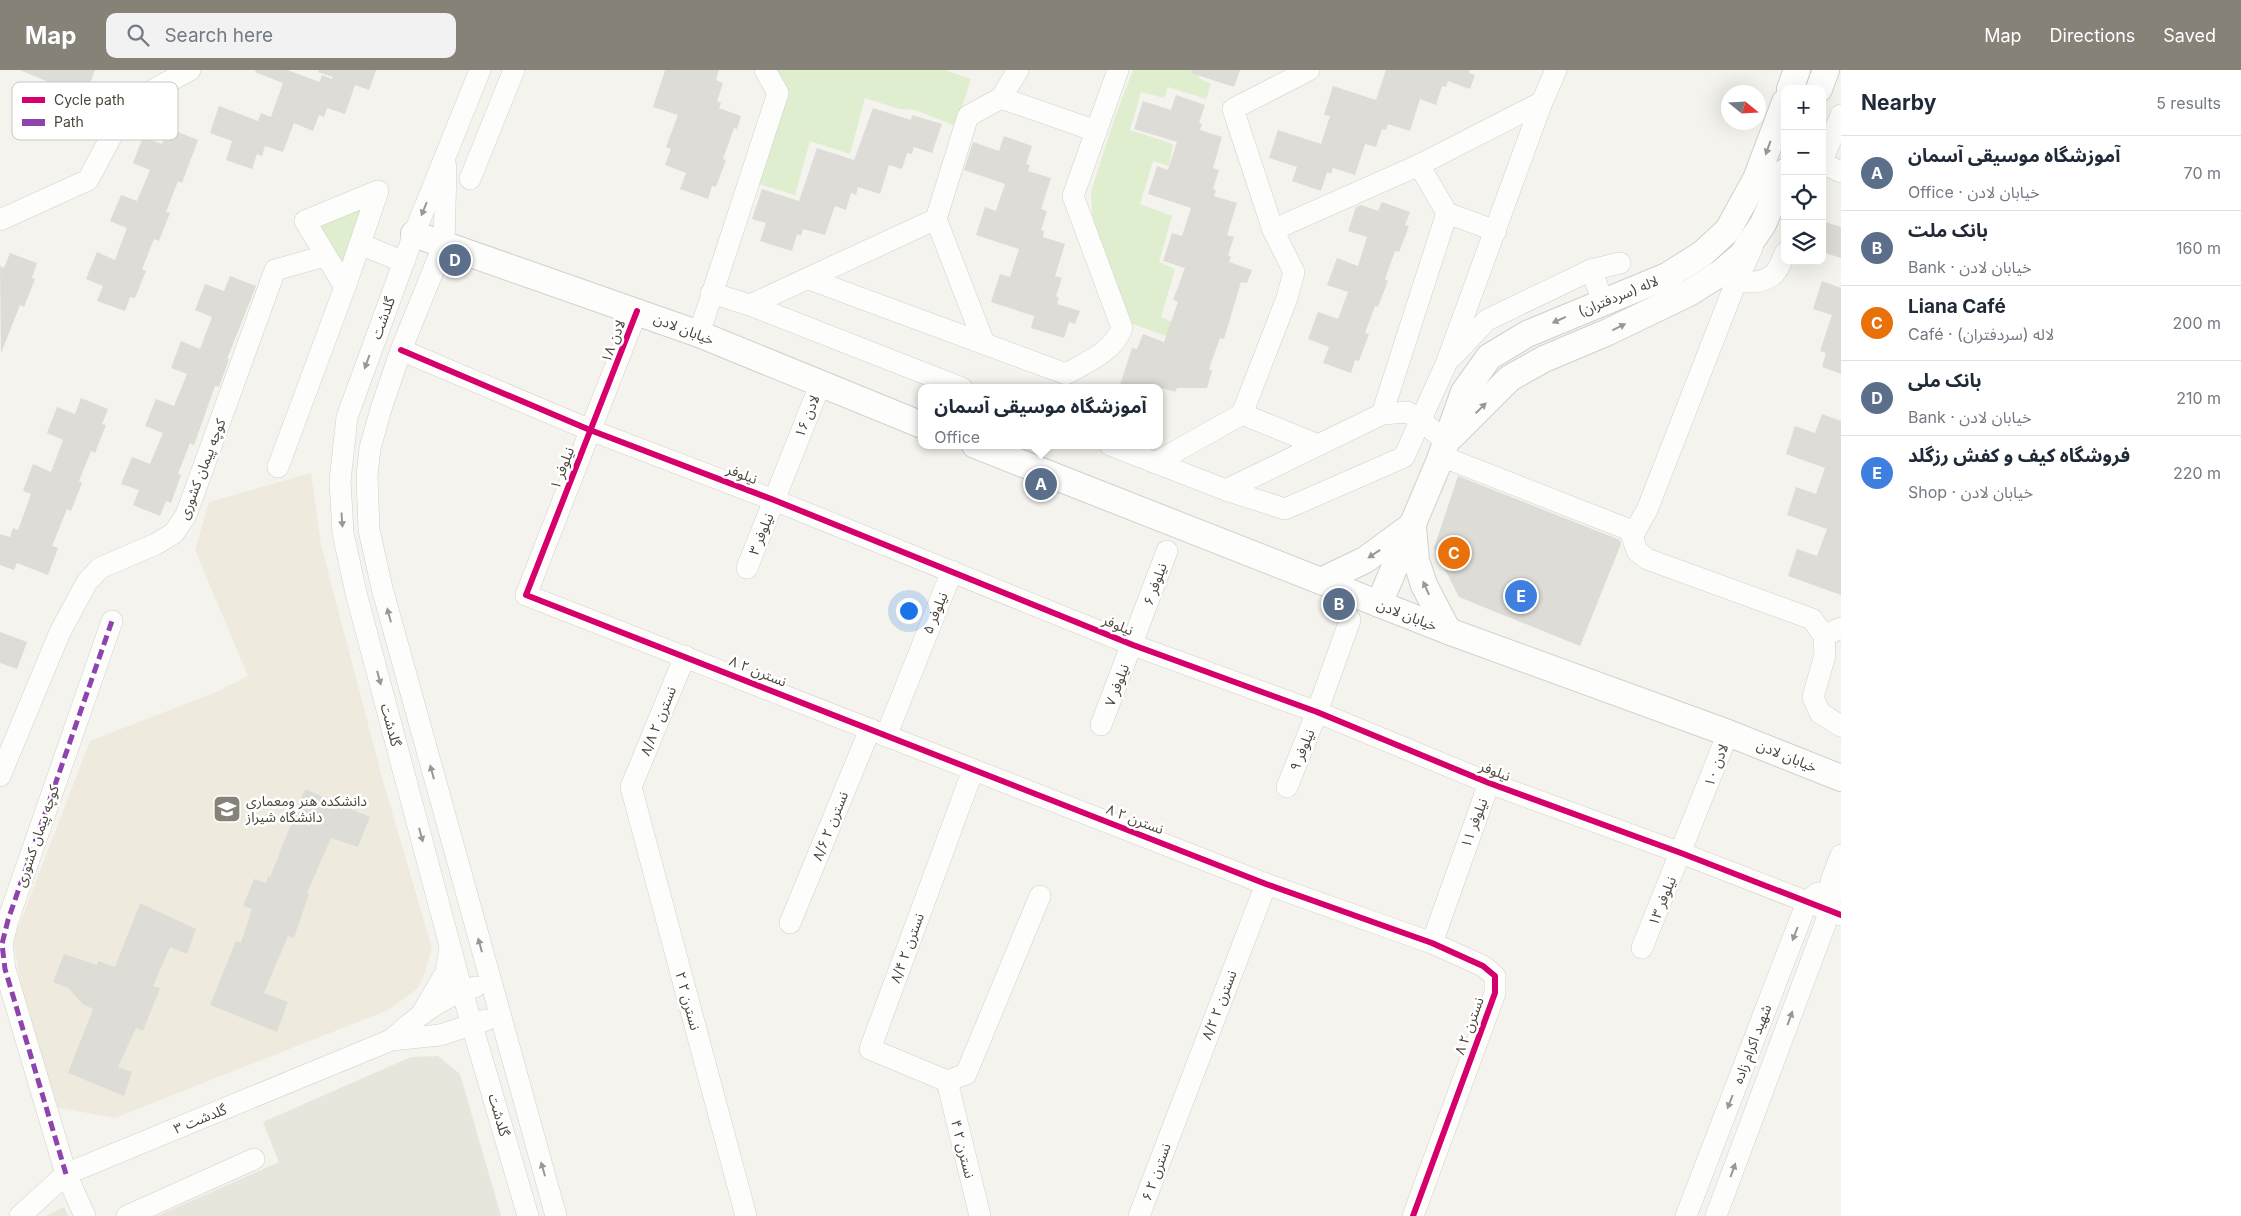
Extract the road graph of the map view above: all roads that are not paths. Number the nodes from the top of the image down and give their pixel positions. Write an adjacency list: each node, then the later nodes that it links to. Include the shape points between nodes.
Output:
1 (190, 70): 11 (street)
2 (480, 70): 20 (street)
3 (514, 70): 26 (street)
4 (765, 70): 44 (street, via 778,93)
5 (1018, 70): 14 (street)
6 (1118, 70): 18 (street)
7 (1309, 70): 30 (street, via 1233,109)
8 (1556, 70): 15 (street)
9 (1797, 70): 12 (street)
10 (1826, 70): 13 (street)
11 (168, 82)
12 (1791, 85)
13 (1820, 85)
14 (1001, 98): 18 (street); 29 (street, via 968,116)
15 (1542, 102): 23 (street); 31 (street)
16 (1781, 113): 35 (street, لاله (سردفتران), one-way to 35, via 1756,179 1728,230)
17 (1841, 115): 21 (street)
18 (1096, 131): 52 (street, via 1073,196 1122,328 1118,340)
19 (109, 140): 28 (street, via 88,180)
20 (447, 152): 32 (street, گلدشت, one-way to 32); 34 (street)
21 (1826, 152)
22 (1826, 164): 24 (street)
23 (1419, 165): 27 (street); 30 (street)
24 (1841, 172)
25 (1784, 175): 41 (street, لاله (سردفتران), via 1763,224)
26 (470, 179)
27 (1447, 213): 31 (street); 56 (street)
28 (0, 220)
29 (936, 220): 42 (street); 49 (street)
30 (1273, 230): 55 (street, via 1294,272)
31 (1496, 231): 51 (street)
32 (414, 234): 34 (street, خیابان لادن); 37 (street, گلدشت)
33 (360, 244): 36 (street, via 378,191 305,221); 37 (street); 43 (street)
34 (444, 244): 47 (street, خیابان لادن); 50 (street, گلدشت)
35 (1702, 254): 41 (street); 45 (street, لاله (سردفتران), via 1667,276)
36 (325, 256): 43 (street); 90 (street, کوچه پیمان کشوری, via 275,270 186,515 174,533 100,568 87,582 60,632)
37 (404, 262): 75 (street, گلدشت, one-way to 75, via 347,416 342,447 343,533)
38 (1781, 262): 41 (street, via 1774,273 1758,281)
39 (1620, 263): 40 (street)
40 (1591, 270): 45 (street); 51 (street, via 1487,320)
41 (1728, 278): 63 (street, لاله (سردفتران), one-way to 41, via 1510,378 1544,359); 69 (street, via 1648,510)
42 (810, 279): 46 (street); 49 (street)
43 (345, 287): 65 (street)
44 (711, 293): 46 (street); 48 (street)
45 (1603, 301): 63 (street, لاله (سردفتران), one-way to 63, via 1527,334 1489,357 1464,392)
46 (750, 306): 53 (street)
47 (637, 311): 48 (street, خیابان لادن); 59 (street, ۱۸ لادن)
48 (699, 334): 54 (street, خیابان لادن)
49 (984, 343): 52 (street)
50 (401, 350): 59 (street, نیلوفر); 74 (street, گلدشت, via 380,409 367,476 369,530)
51 (1446, 364): 57 (street)
52 (1063, 381)
53 (952, 384)
54 (820, 385): 58 (street, خیابان لادن); 67 (street, ۱۶ لادن)
55 (1242, 414): 60 (street); 64 (street)
56 (1382, 414): 57 (street, via 1407,412); 60 (street)
57 (1420, 419): 63 (street); 66 (street, via 1404,457 1285,509)
58 (918, 422)
59 (590, 430): 67 (street, نیلوفر); 76 (street, ۱ نیلوفر)
60 (1318, 446): 66 (street)
61 (985, 449): 73 (street, خیابان لادن)
62 (1120, 449): 64 (street)
63 (1442, 453): 68 (street, لاله (سردفتران)); 69 (street)
64 (1155, 463): 66 (street)
65 (278, 467)
66 (1226, 490)
67 (774, 500): 71 (street, ۳ نیلوفر); 72 (street, نیلوفر)
68 (1413, 525): 73 (street, one-way to 73, via 1365,560); 77 (street, لاله (سردفتران)); 80 (street, one-way to 68, via 1424,585 1416,560)
69 (1634, 534): 81 (street, via 1637,550 1647,559 1812,619)
70 (1167, 551): 82 (street, ۶ نیلوفر)
71 (747, 568)
72 (952, 571): 82 (street, نیلوفر); 88 (street, ۵ نیلوفر, via 918,656)
73 (1321, 581): 77 (street, خیابان لادن)
74 (382, 588): 75 (street); 107 (street, گلدشت, one-way to 74)
75 (356, 593): 104 (street, گلدشت, one-way to 104)
76 (526, 596): 83 (street, ۸ نسترن ۲)
77 (1379, 604): 80 (street, خیابان لادن)
78 (1350, 620): 84 (street, ۹ نیلوفر)
79 (112, 621): 106 (street, کوچه پیمان کشوری, via 8,920 2,944)
80 (1448, 631): 87 (street, خیابان لادن)
81 (1833, 632): 86 (street, via 1813,697 1820,713)
82 (1132, 644): 84 (street, نیلوفر); 85 (street, ۷ نیلوفر)
83 (685, 656): 88 (street, ۸ نسترن ۲); 93 (street, ۸/۸ نسترن ۲)
84 (1317, 712): 92 (street, نیلوفر); 94 (street, ۹ نیلوفر)
85 (1101, 725)
86 (1841, 726)
87 (1728, 732): 91 (street, خیابان لادن); 95 (street, ۱۰ لادن)
88 (878, 733): 89 (street, ۸ نسترن ۲); 102 (street, ۸/۶ نسترن ۲)
89 (973, 770): 98 (street, ۸ نسترن ۲); 115 (street, ۸/۴ نسترن ۲, via 870,1049)
90 (0, 776)
91 (1841, 778)
92 (1489, 783): 95 (street, نیلوفر); 103 (street, ۱۱ نیلوفر)
93 (631, 787): 125 (street, ۲ نسترن ۲)
94 (1286, 787)
95 (1681, 853): 100 (street, نیلوفر); 105 (street, ۱۳ نیلوفر)
96 (1841, 855): 97 (street, شهید اکرام زاده)
97 (1831, 881): 100 (street, شهید اکرام زاده); 101 (street, شهید اکرام زاده)
98 (1266, 884): 103 (street, ۸ نسترن ۲); 116 (street, ۸/۲ نسترن ۲)
99 (1040, 896): 115 (street, via 966,1074)
100 (1807, 902): 101 (street, نیلوفر); 119 (street, شهید اکرام زاده, one-way to 119)
101 (1835, 913): 129 (street, شهید اکرام زاده, one-way to 101)
102 (790, 923)
103 (1432, 943): 128 (street, ۸ نسترن ۲, via 1483,966 1495,976 1495,993)
104 (450, 946): 108 (street, گلدشت); 109 (street, via 446,972)
105 (1642, 948)
106 (2, 968): 118 (street, کوچه پیمان کشوری)
107 (490, 983): 108 (street); 110 (street, گلدشت)
108 (462, 991): 109 (street); 111 (street, گلدشت)
109 (424, 1010): 113 (street)
110 (500, 1016): 111 (street); 124 (street, گلدشت, one-way to 110)
111 (473, 1024): 112 (street); 114 (street, گلدشت)
112 (440, 1035): 113 (street); 114 (street, via 456,1040)
113 (392, 1040): 118 (street, گلدشت ۳)
114 (483, 1058): 123 (street, گلدشت)
115 (946, 1081): 126 (street, ۴ نسترن ۲)
116 (1172, 1127): 127 (street, ۶ نسترن ۲)
117 (254, 1159): 122 (street)
118 (66, 1174): 120 (street, گلدشت ۳); 121 (street, کوچه پیمان کشوری)
119 (1692, 1214)
120 (20, 1216)
121 (85, 1216)
122 (127, 1216)
123 (528, 1216)
124 (556, 1216)
125 (746, 1216)
126 (980, 1216)
127 (1140, 1216)
128 (1413, 1216)
129 (1716, 1216)

